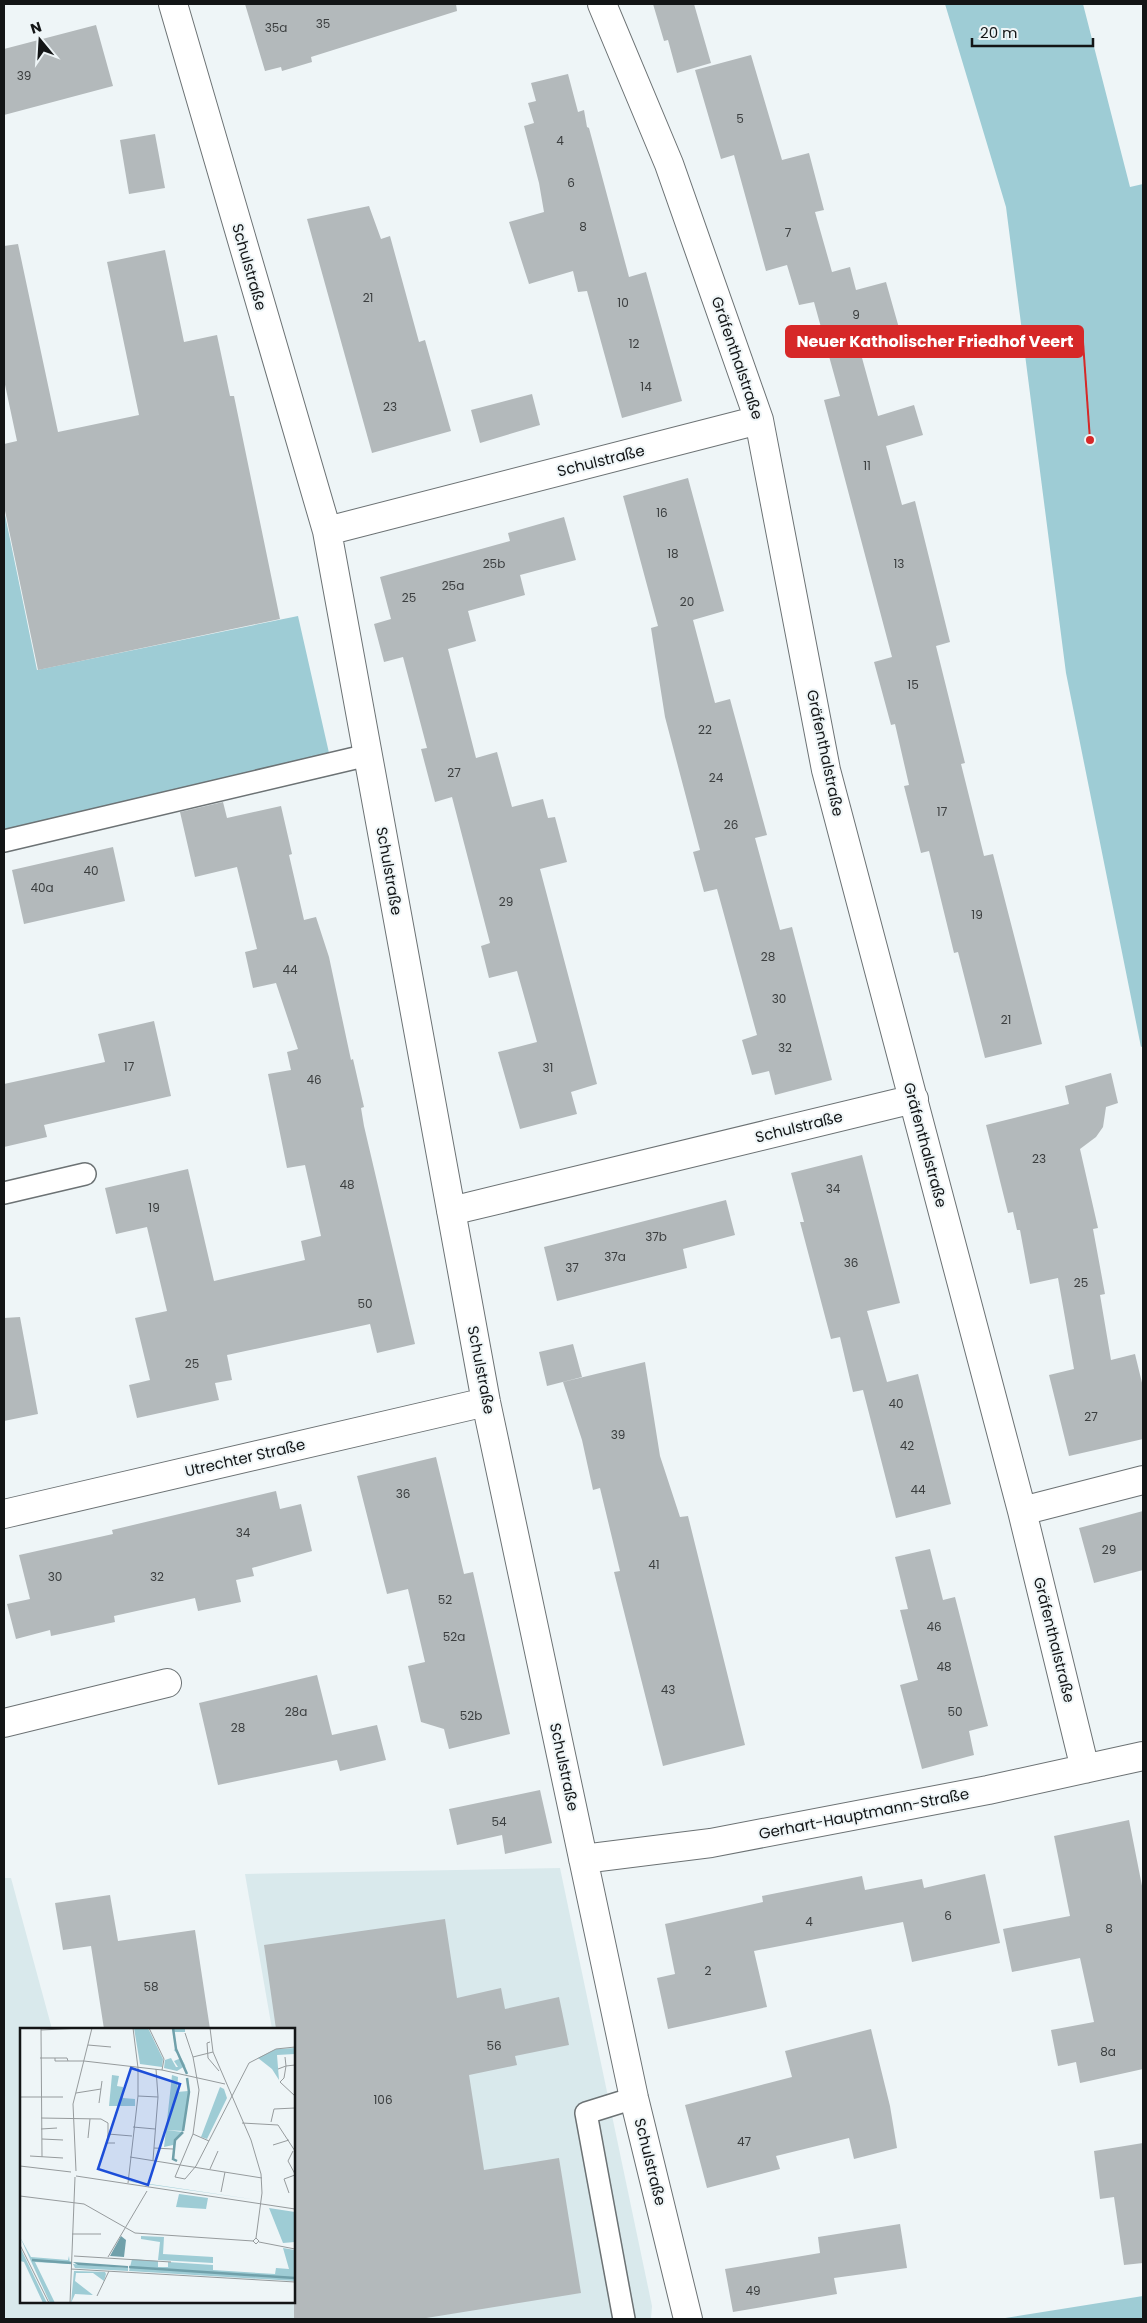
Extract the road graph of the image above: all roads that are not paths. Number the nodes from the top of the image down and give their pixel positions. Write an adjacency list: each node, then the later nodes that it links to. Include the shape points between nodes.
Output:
1 (172, 4): 4 (street, Schulstraße)
2 (602, 4): 3 (street, Gräfenthalstraße, via 669,164)
3 (759, 420): 4 (street, Schulstraße); 7 (street, Gräfenthalstraße, via 826,770)
4 (327, 531): 5 (street, Schulstraße)
5 (368, 755): 6 (lane); 10 (street, Schulstraße)
6 (4, 841)
7 (914, 1099): 10 (street, Schulstraße); 13 (street, Gräfenthalstraße)
8 (85, 1174): 9 (lane)
9 (4, 1193)
10 (451, 1211): 11 (street, Schulstraße)
11 (486, 1402): 14 (street, Utrechter Straße); 19 (street, Schulstraße)
12 (1143, 1480): 13 (street)
13 (1022, 1511): 18 (street, Gräfenthalstraße)
14 (4, 1514)
15 (167, 1683): 16 (street)
16 (4, 1723)
17 (1143, 1756): 18 (street, Gerhart-Hauptmann-Straße)
18 (1086, 1769): 19 (street, Gerhart-Hauptmann-Straße, via 711,1843)
19 (583, 1859): 20 (street, Schulstraße)
20 (634, 2098): 21 (lane, via 586,2113); 22 (street, Schulstraße)
21 (624, 2319)
22 (688, 2319)

